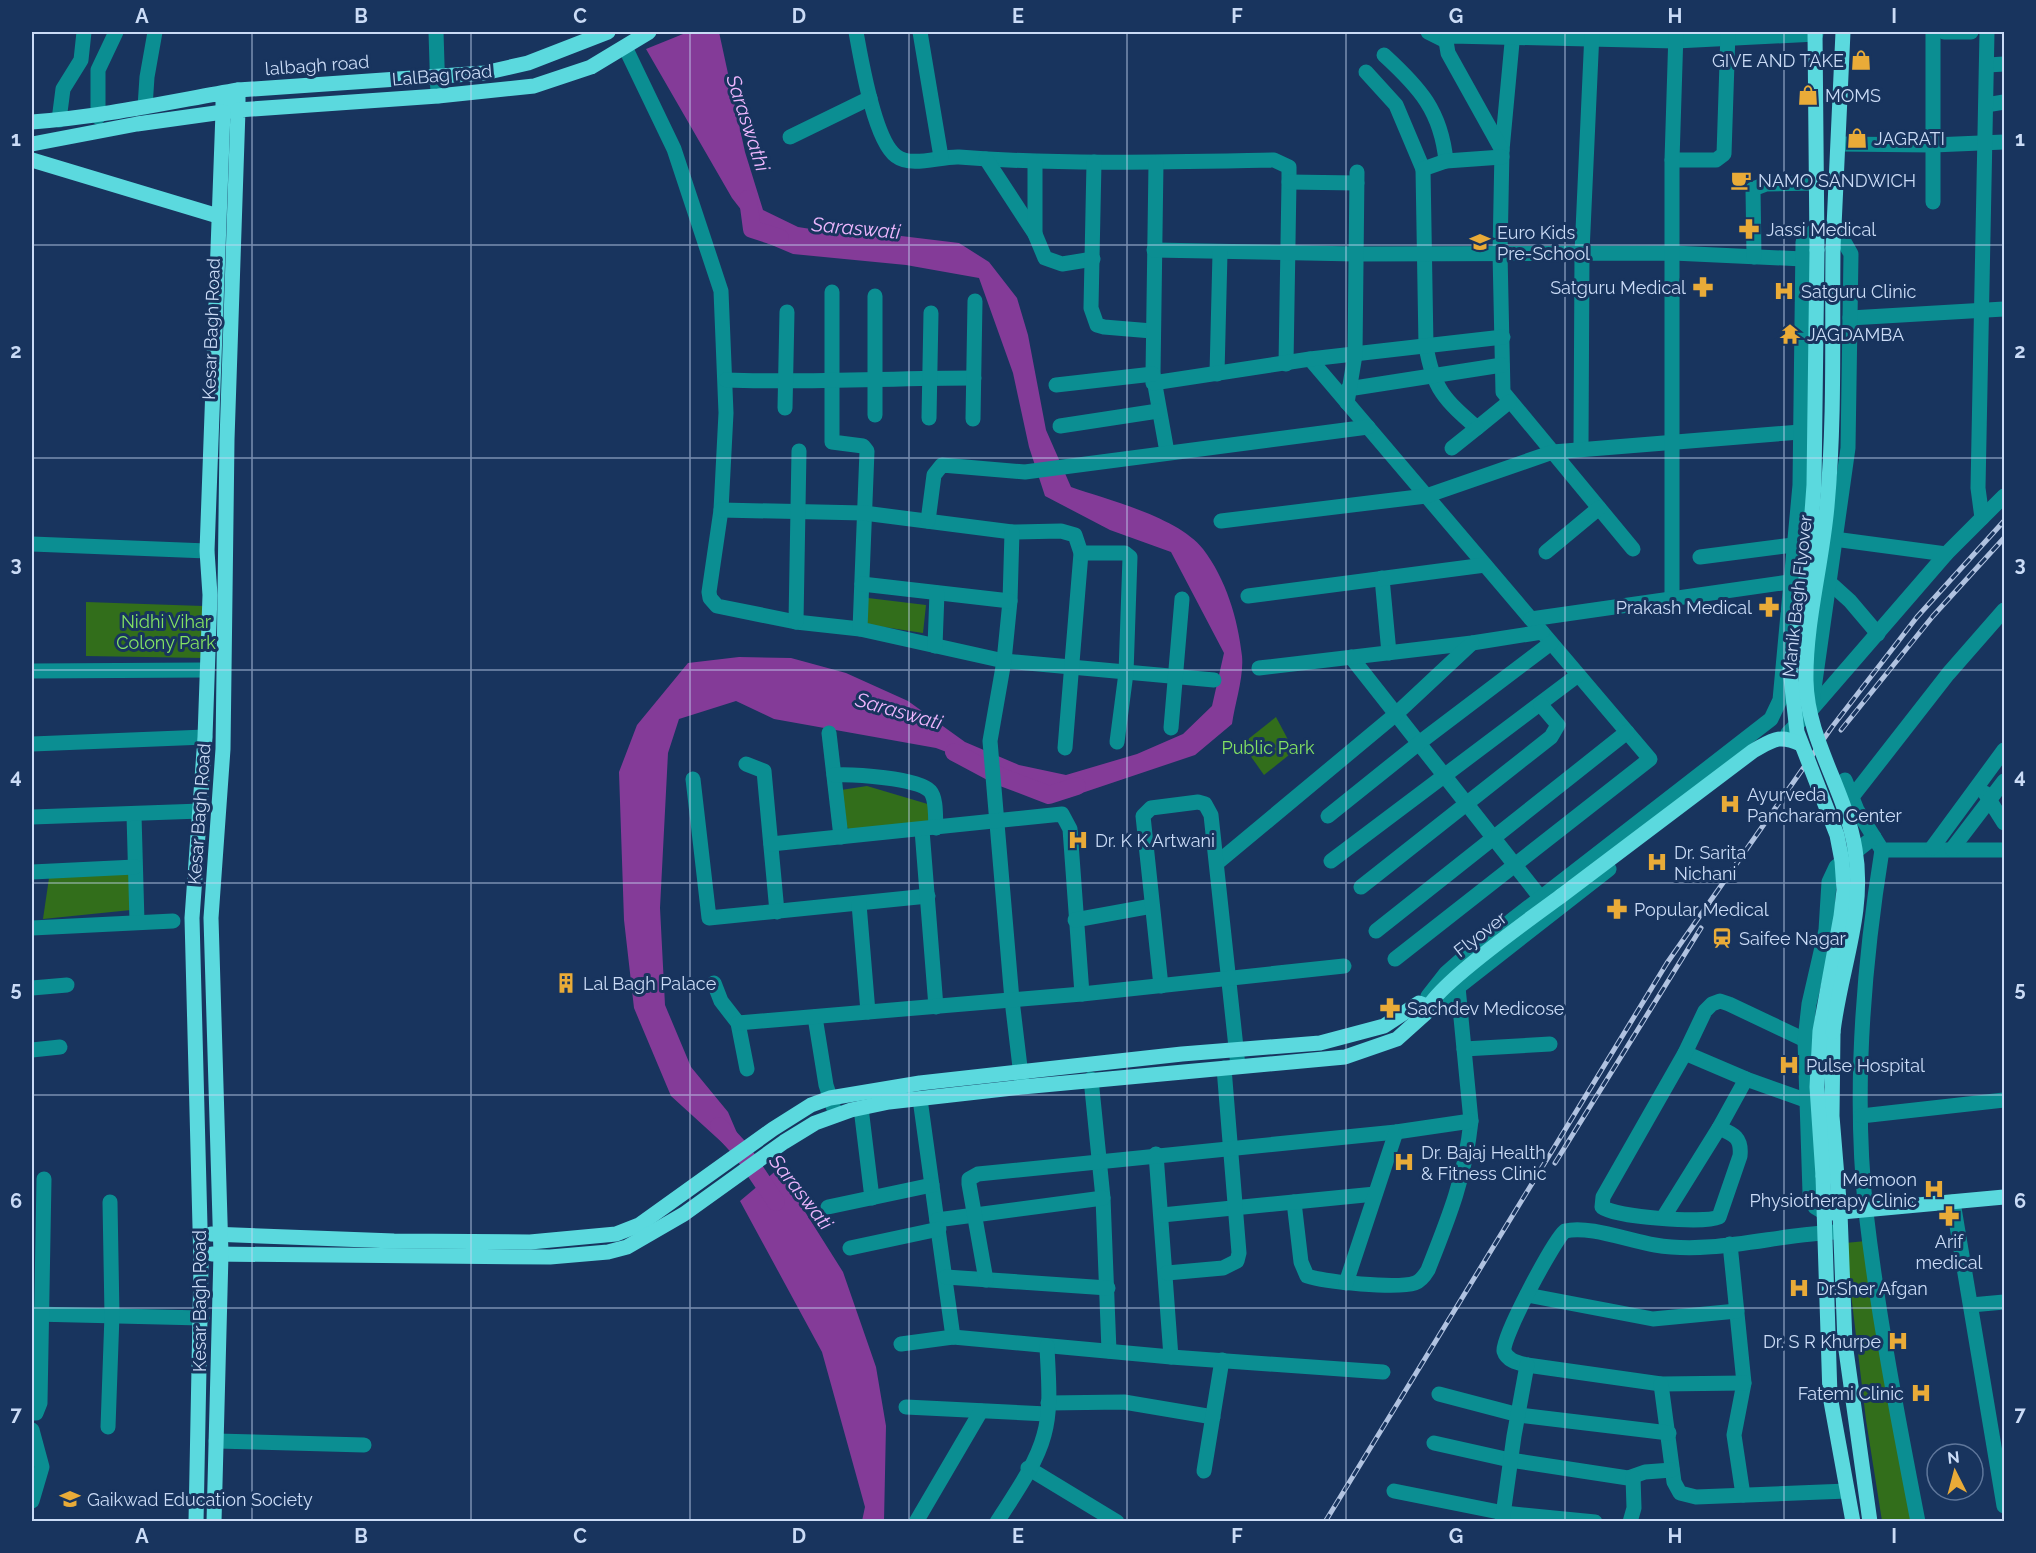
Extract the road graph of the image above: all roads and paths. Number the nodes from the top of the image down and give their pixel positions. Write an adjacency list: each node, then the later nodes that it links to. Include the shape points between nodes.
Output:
1 (84, 32): 35 (street, via 80,66 63,89)
2 (116, 32): 34 (street, via 98,69)
3 (155, 32): 32 (street)
4 (435, 32): 26 (street)
5 (608, 32): 26 (main road, lalbagh road, via 510,69)
6 (856, 32): 29 (street)
7 (920, 32): 44 (street)
8 (1428, 32): 20 (street)
9 (1843, 32): 40 (main road, Manik Bagh Flyover)
10 (1933, 32): 42 (street)
11 (1944, 32): 12 (street)
12 (1971, 32)
13 (1987, 32): 24 (street)
14 (1815, 33): 18 (street); 54 (main road, Manik Bagh Flyover)
15 (644, 35): 21 (main road, LalBag road)
16 (1513, 35): 17 (street); 20 (street, via 1460,35); 43 (street)
17 (1592, 35): 19 (street); 61 (street)
18 (1728, 35): 19 (street); 47 (street, via 1724,154 1716,160)
19 (1676, 36): 47 (street)
20 (1446, 41): 43 (street, via 1448,54)
21 (625, 47): 28 (main road, LalBag road, via 591,67 534,86); 93 (street, via 670,140 716,272 723,309)
22 (1384, 55): 48 (street, via 1414,82 1430,105 1441,130)
23 (2004, 64): 24 (street)
24 (1988, 65): 31 (street)
25 (1366, 72): 52 (street, via 1396,105)
26 (437, 76): 27 (main road, lalbagh road); 28 (street)
27 (231, 92): 32 (main road, lalbagh road); 33 (main road)
28 (438, 96): 33 (main road, LalBag road)
29 (870, 98): 37 (street); 44 (street, via 886,143 896,156 909,162)
30 (2004, 102): 31 (street)
31 (1986, 105): 41 (street)
32 (145, 107): 34 (main road, lalbagh road)
33 (230, 111): 39 (main road, LalBag road); 56 (main road, Kesar Bagh Road); 108 (main road, Kesar Bagh Road)
34 (98, 117): 35 (main road, lalbagh road, via 71,116)
35 (59, 120): 36 (main road)
36 (32, 122)
37 (790, 137)
38 (2004, 142): 41 (street)
39 (38, 143)
40 (1839, 144): 42 (street); 57 (main road, Manik Bagh Flyover)
41 (1985, 144): 42 (street); 75 (street)
42 (1933, 145): 55 (street)
43 (1502, 154): 48 (street); 64 (street)
44 (941, 157): 46 (street)
45 (35, 158): 56 (main road)
46 (986, 159): 49 (street); 59 (street)
47 (1672, 160): 67 (street)
48 (1446, 161): 52 (street)
49 (1035, 162): 50 (street); 59 (street)
50 (1094, 162): 51 (street); 69 (street)
51 (1156, 163): 53 (street, via 1274,160 1289,167); 60 (street)
52 (1423, 169): 63 (street)
53 (1290, 182): 65 (street); 66 (street, via 1357,177)
54 (1817, 183): 58 (main road, Manik Bagh Flyover); 68 (street, via 1759,185 1753,189)
55 (1933, 202)
56 (218, 216): 107 (main road, Kesar Bagh Road)
57 (1834, 224): 78 (street, via 1851,254); 256 (main road, Manik Bagh Flyover, bridge, via 1830,464 1806,661 1808,709 1855,848 1858,908 1837,994)
58 (1817, 228): 70 (street, via 1803,242); 173 (main road, Manik Bagh Flyover, bridge, via 1814,485 1808,567 1790,669)
59 (1035, 234): 69 (street, via 1045,258 1051,262)
60 (1154, 250): 62 (street); 79 (street)
61 (1582, 252): 64 (street); 67 (street); 111 (street)
62 (1220, 253): 65 (street); 86 (street)
63 (1424, 253): 64 (street); 66 (street); 81 (street)
64 (1500, 253): 80 (street)
65 (1288, 254): 66 (street); 84 (street)
66 (1356, 254): 82 (street)
67 (1673, 254): 68 (street); 109 (street)
68 (1754, 257): 70 (street)
69 (1093, 259): 79 (street, via 1091,308 1097,325)
70 (1803, 259): 106 (street)
71 (832, 292): 88 (street)
72 (875, 296): 89 (street)
73 (975, 301): 91 (street)
74 (2004, 309): 75 (street)
75 (1984, 311): 78 (street); 121 (street, via 1978,488)
76 (787, 312): 94 (street)
77 (931, 313): 90 (street)
78 (1850, 318): 125 (street, via 1848,448)
79 (1152, 332): 92 (street)
80 (1503, 337): 81 (street); 85 (street)
81 (1426, 346): 82 (street); 87 (street)
82 (1355, 355): 83 (street); 96 (street)
83 (1310, 360): 84 (street); 96 (street)
84 (1286, 364): 86 (street)
85 (1502, 365): 87 (street); 97 (street, via 1502,387)
86 (1217, 374): 92 (street)
87 (1433, 376): 96 (street); 105 (street, via 1438,389)
88 (831, 378): 89 (street); 94 (street); 120 (street, via 832,442 863,446 867,452)
89 (876, 378): 90 (street); 100 (street)
90 (930, 378): 91 (street); 101 (street)
91 (974, 378): 102 (street)
92 (1153, 379): 95 (street); 99 (street)
93 (726, 380): 94 (street); 118 (street)
94 (785, 382): 98 (street)
95 (1056, 384)
96 (1348, 396): 104 (street)
97 (1509, 402): 105 (street); 114 (street)
98 (785, 408)
99 (1158, 411): 103 (street); 113 (street)
100 (875, 415)
101 (929, 418)
102 (973, 419)
103 (1060, 426)
104 (1368, 427): 113 (street); 115 (street)
105 (1477, 428): 110 (street)
106 (1800, 432): 109 (street); 127 (street, via 1800,485)
107 (210, 438): 108 (street); 129 (main road, Kesar Bagh Road)
108 (227, 440): 277 (main road, Kesar Bagh Road, via 223,749 211,918)
109 (1673, 444): 111 (street); 142 (street)
110 (1452, 448)
111 (1581, 449): 114 (street)
112 (799, 451): 119 (street)
113 (1167, 452): 122 (street, via 1025,472 942,465 934,475)
114 (1553, 452): 115 (street); 117 (street)
115 (1426, 496): 123 (street); 134 (street)
116 (2004, 496): 121 (street)
117 (1599, 508): 128 (street); 130 (street)
118 (721, 510): 119 (street); 146 (street, via 709,580 710,598 717,606)
119 (797, 512): 120 (street); 146 (street)
120 (864, 513): 122 (street); 138 (street)
121 (1982, 518): 132 (street)
122 (928, 521): 124 (street)
123 (1221, 521)
124 (1012, 532): 131 (street, via 1069,532 1075,535); 143 (street)
125 (1834, 539): 132 (street); 137 (street)
126 (32, 544): 129 (street)
127 (1793, 545): 133 (street); 136 (street)
128 (1633, 549)
129 (207, 551): 157 (main road, Kesar Bagh Road, via 210,595)
130 (1546, 552)
131 (1081, 553): 155 (street); 159 (street, via 1125,553 1130,557)
132 (1946, 554): 148 (street)
133 (1700, 557)
134 (1485, 565): 135 (street); 145 (street)
135 (1382, 578): 140 (street); 152 (street)
136 (1789, 582): 142 (street); 207 (street, via 1780,700 1771,719)
137 (1829, 582): 148 (street); 164 (street)
138 (862, 584): 139 (street); 147 (street)
139 (937, 593): 143 (street); 151 (street)
140 (1248, 596)
141 (1182, 599): 161 (street)
142 (1672, 599): 145 (street)
143 (1010, 601): 154 (street)
144 (2004, 610): 183 (street, via 1948,674)
145 (1531, 619): 149 (street)
146 (796, 622): 147 (street)
147 (860, 629): 151 (street)
148 (1878, 634): 164 (street)
149 (1547, 637): 150 (street); 160 (street); 171 (street)
150 (1472, 643): 152 (street); 165 (street)
151 (935, 646): 154 (street)
152 (1389, 653): 153 (street)
153 (1351, 657): 156 (street); 165 (street)
154 (1004, 661): 155 (street); 190 (street, via 990,741)
155 (1070, 668): 159 (street); 174 (street)
156 (1259, 668)
157 (205, 670): 158 (street); 169 (main road, Kesar Bagh Road)
158 (32, 671)
159 (1126, 673): 161 (street); 170 (street)
160 (1578, 675): 163 (street); 167 (street)
161 (1176, 677): 162 (street); 166 (street)
162 (1214, 680)
163 (1542, 705): 178 (street); 185 (street, via 1556,722 1557,731)
164 (1811, 710): 222 (street, via 1797,726)
165 (1396, 714): 171 (street); 201 (street)
166 (1171, 729)
167 (1627, 732): 193 (street); 202 (street, via 1650,759)
168 (829, 733): 177 (street)
169 (205, 736): 172 (street); 186 (main road, Kesar Bagh Road)
170 (1117, 742)
171 (1419, 743): 178 (street); 188 (street)
172 (32, 744)
173 (1801, 744): 226 (main road, Flyover, bridge, via 1776,738 1753,751 1450,981); 256 (main road, Manik Bagh Flyover, bridge, via 1837,835 1844,890 1820,1031 1817,1087)
174 (1065, 748)
175 (2004, 750): 182 (street)
176 (746, 764): 196 (street, via 764,771)
177 (834, 775): 192 (street, via 872,775 927,789 934,797); 194 (street)
178 (1444, 777): 185 (street); 200 (street)
179 (693, 779): 210 (street, via 709,918)
180 (1845, 780): 183 (street)
181 (2004, 782): 184 (street)
182 (1980, 786): 184 (street); 197 (street)
183 (1852, 797): 195 (street)
184 (1989, 800): 191 (street); 198 (street)
185 (1466, 806): 193 (street); 205 (street)
186 (201, 811): 187 (street); 275 (main road, Kesar Bagh Road, via 192,918)
187 (134, 815): 189 (street); 203 (street)
188 (1328, 816)
189 (32, 817)
190 (998, 821): 192 (street); 212 (street, via 1062,814 1070,829); 225 (street)
191 (2004, 823)
192 (929, 829): 194 (street); 206 (street)
193 (1493, 836): 202 (street); 215 (street)
194 (841, 837): 196 (street)
195 (1878, 843): 197 (street); 231 (street, via 1836,867 1831,875 1826,930); 249 (street, via 1863,1022)
196 (771, 844): 210 (street)
197 (1932, 848): 198 (street)
198 (1952, 849): 199 (street)
199 (2004, 850)
200 (1331, 861)
201 (1217, 863): 209 (street, via 1211,815 1205,804 1147,810 1143,823); 218 (street)
202 (1515, 864): 207 (street); 216 (street)
203 (135, 867): 204 (street); 213 (street)
204 (32, 872)
205 (1361, 887)
206 (928, 896): 208 (street); 227 (street)
207 (1540, 897): 226 (street, via 1452,967)
208 (859, 904): 210 (street); 228 (street)
209 (1152, 906): 212 (street); 221 (street)
210 (777, 912)
211 (173, 921): 213 (street)
212 (1075, 921): 224 (street)
213 (136, 922): 214 (street)
214 (32, 928)
215 (1376, 931)
216 (1395, 959)
217 (1344, 966): 218 (street)
218 (1228, 978): 221 (street); 234 (street)
219 (714, 983): 230 (street, via 721,1001)
220 (67, 985): 223 (street)
221 (1161, 986): 224 (street)
222 (1458, 987): 226 (street); 235 (street)
223 (32, 988)
224 (1082, 994): 225 (street)
225 (1011, 1000): 227 (street); 240 (street)
226 (1426, 1006): 234 (main road, via 1384,1026 1345,1038); 238 (main road, via 1397,1039 1363,1052 1321,1060)
227 (936, 1007): 228 (street)
228 (868, 1012): 229 (street)
229 (815, 1017): 230 (street); 243 (street)
230 (738, 1023): 239 (street)
231 (1805, 1040): 237 (street, via 1720,1001 1705,1011); 245 (street)
232 (1550, 1044): 235 (street)
233 (60, 1047): 236 (street)
234 (1236, 1048): 238 (street); 240 (main road)
235 (1464, 1049): 250 (street)
236 (32, 1050)
237 (1685, 1053): 242 (street); 272 (street, via 1602,1202 1605,1210)
238 (1231, 1067): 241 (main road); 253 (street)
239 (747, 1069)
240 (1021, 1079): 241 (main road); 243 (main road, via 920,1083); 244 (main road)
241 (1091, 1079): 255 (street)
242 (1746, 1079): 245 (street); 251 (street)
243 (830, 1098): 248 (street); 277 (main road, via 773,1129 639,1225 616,1234 530,1242)
244 (920, 1099): 247 (main road); 258 (street)
245 (1805, 1100): 269 (street, via 1810,1193 1815,1207)
246 (2004, 1100): 249 (street)
247 (861, 1108): 248 (main road); 261 (street)
248 (836, 1115): 281 (main road, via 784,1142 646,1237 608,1252 550,1257)
249 (1861, 1116): 268 (street)
250 (1471, 1121): 252 (street); 285 (street, via 1464,1173 1422,1278 1406,1284)
251 (1719, 1128): 272 (street); 272 (street, via 1735,1134 1740,1141 1719,1217 1707,1221)
252 (1395, 1132): 253 (street); 259 (street)
253 (1230, 1147): 254 (street); 267 (street)
254 (1156, 1154): 255 (street); 271 (street)
255 (1098, 1160): 262 (street); 270 (street, via 978,1174 969,1179)
256 (1830, 1174): 269 (main road, Manik Bagh Flyover)
257 (44, 1179): 291 (street)
258 (932, 1185): 261 (street); 273 (street)
259 (1375, 1194): 264 (street); 285 (street)
260 (2004, 1197): 265 (main road)
261 (872, 1198): 266 (street)
262 (1103, 1198): 270 (street); 286 (street)
263 (110, 1202): 292 (street)
264 (1294, 1202): 267 (street); 285 (street, via 1303,1271 1315,1279)
265 (1953, 1202): 268 (main road); 289 (street)
266 (828, 1207)
267 (1236, 1208): 271 (street); 282 (street, via 1237,1261 1223,1268)
268 (1866, 1211): 269 (main road); 337 (street, via 1890,1378)
269 (1833, 1213): 274 (main road); 276 (main road)
270 (975, 1215): 273 (street); 284 (street)
271 (1162, 1215): 282 (street)
272 (1663, 1218)
273 (938, 1224): 279 (street); 283 (street)
274 (1841, 1232): 276 (street); 336 (main road, via 1845,1343)
275 (199, 1233): 277 (main road); 280 (main road, Kesar Bagh Road)
276 (1825, 1233): 278 (street); 323 (main road, via 1830,1396)
277 (219, 1234): 281 (main road, Kesar Bagh Road)
278 (1730, 1244): 287 (street, via 1665,1247 1578,1229 1565,1231); 290 (street)
279 (850, 1248)
280 (200, 1254): 281 (main road); 293 (main road, Kesar Bagh Road)
281 (220, 1254): 314 (main road, Kesar Bagh Road)
282 (1167, 1273): 298 (street)
283 (946, 1277): 284 (street); 294 (street)
284 (986, 1280): 286 (street)
285 (1346, 1283)
286 (1108, 1288): 297 (street)
287 (1527, 1295): 290 (street, via 1653,1319); 300 (street, via 1504,1351 1514,1362)
288 (2004, 1302): 289 (street)
289 (1971, 1305): 326 (street)
290 (1737, 1311): 302 (street)
291 (37, 1314): 292 (street); 308 (street, via 40,1403 36,1413)
292 (111, 1315): 293 (street); 311 (street)
293 (202, 1318): 329 (main road, Kesar Bagh Road)
294 (953, 1337): 295 (street); 296 (street)
295 (901, 1344)
296 (1047, 1346): 297 (street); 306 (street)
297 (1109, 1351): 298 (street)
298 (1171, 1358): 299 (street)
299 (1222, 1360): 301 (street); 310 (street)
300 (1527, 1365): 303 (street); 309 (street)
301 (1383, 1372)
302 (1744, 1383): 303 (street); 324 (street, via 1734,1435)
303 (1661, 1384): 313 (street)
304 (1439, 1394): 309 (street)
305 (906, 1407): 307 (street)
306 (1048, 1408): 307 (street); 310 (street, via 1124,1402); 318 (street, via 1045,1434)
307 (981, 1411): 331 (street)
308 (32, 1413)
309 (1519, 1415): 313 (street); 317 (street)
310 (1213, 1418): 320 (street)
311 (108, 1427)
312 (32, 1430): 325 (street, via 42,1467)
313 (1669, 1433): 319 (street)
314 (216, 1441): 316 (street); 330 (main road, Kesar Bagh Road)
315 (1434, 1443): 317 (street)
316 (364, 1445)
317 (1510, 1460): 321 (street); 327 (street)
318 (1028, 1468): 328 (street); 332 (street)
319 (1672, 1470): 321 (street); 324 (street, via 1675,1488 1680,1493 1696,1497)
320 (1204, 1471)
321 (1633, 1477): 334 (street, via 1634,1508)
322 (1394, 1491): 327 (street)
323 (1847, 1491): 324 (street); 335 (main road)
324 (1743, 1495)
325 (32, 1501)
326 (2004, 1506)
327 (1503, 1517): 333 (street)
328 (1002, 1520)
329 (196, 1521)
330 (214, 1521)
331 (916, 1521)
332 (1117, 1521)
333 (1595, 1521)
334 (1630, 1521)
335 (1853, 1521)
336 (1870, 1521)
337 (1918, 1521)

